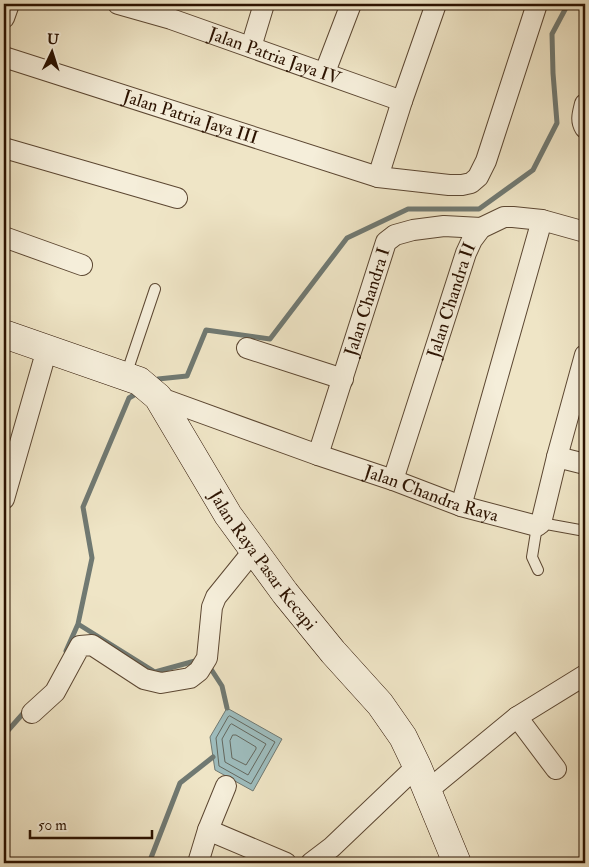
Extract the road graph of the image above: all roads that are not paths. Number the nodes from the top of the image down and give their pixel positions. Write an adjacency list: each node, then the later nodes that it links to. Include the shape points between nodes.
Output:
1 (9, 4): 8 (street)
2 (118, 4): 7 (street, Jalan Patria Jaya IV)
3 (264, 4): 9 (street)
4 (351, 4): 11 (street)
5 (436, 4): 12 (street)
6 (537, 4): 16 (street, Jalan Patria Jaya III, via 478,177 462,186)
7 (173, 11): 9 (street, Jalan Patria Jaya IV)
8 (4, 18)
9 (251, 47): 11 (street, Jalan Patria Jaya IV)
10 (4, 57): 16 (street, Jalan Patria Jaya III)
11 (325, 72): 12 (street, Jalan Patria Jaya IV)
12 (402, 101): 16 (street)
13 (585, 104): 14 (street, via 582,123)
14 (585, 128)
15 (4, 148): 17 (street)
16 (378, 177)
17 (177, 198)
18 (542, 220): 19 (street, Jalan Chandra II, via 504,217); 20 (street, Jalan Chandra II); 36 (street)
19 (481, 228): 28 (street, Jalan Chandra I, via 444,226 413,230 395,235 386,242); 34 (street, Jalan Chandra II, via 466,253)
20 (585, 232)
21 (4, 237): 22 (street)
22 (82, 265)
23 (155, 289): 30 (lane)
24 (4, 334): 26 (street)
25 (247, 348): 28 (street)
26 (47, 349): 30 (street); 35 (street)
27 (585, 356): 29 (street)
28 (343, 379): 31 (street, Jalan Chandra I)
29 (581, 386): 32 (street)
30 (144, 387): 31 (street, Jalan Chandra Raya); 39 (street, Jalan Raya Pasar Kecapi)
31 (318, 455): 34 (street, Jalan Chandra Raya)
32 (557, 457): 33 (street); 37 (street)
33 (585, 464)
34 (394, 480): 36 (street, Jalan Chandra Raya)
35 (4, 499)
36 (461, 506): 37 (street, Jalan Chandra Raya)
37 (539, 525): 38 (lane); 40 (lane, via 532,556)
38 (585, 531)
39 (254, 550): 42 (street, via 216,597 203,664 190,678 161,683 144,680 92,645 80,646 55,692); 44 (street, Jalan Raya Pasar Kecapi, via 333,652 380,704 403,737)
40 (538, 570)
41 (585, 676): 43 (street)
42 (32, 713)
43 (517, 717): 45 (street); 47 (street)
44 (417, 766): 47 (street, Jalan Raya Pasar Kecapi); 51 (street)
45 (556, 769)
46 (226, 786): 48 (street)
47 (427, 791): 52 (street, Jalan Raya Pasar Kecapi)
48 (208, 830): 49 (street); 50 (street)
49 (198, 863)
50 (286, 863)
51 (311, 863)
52 (457, 863)

